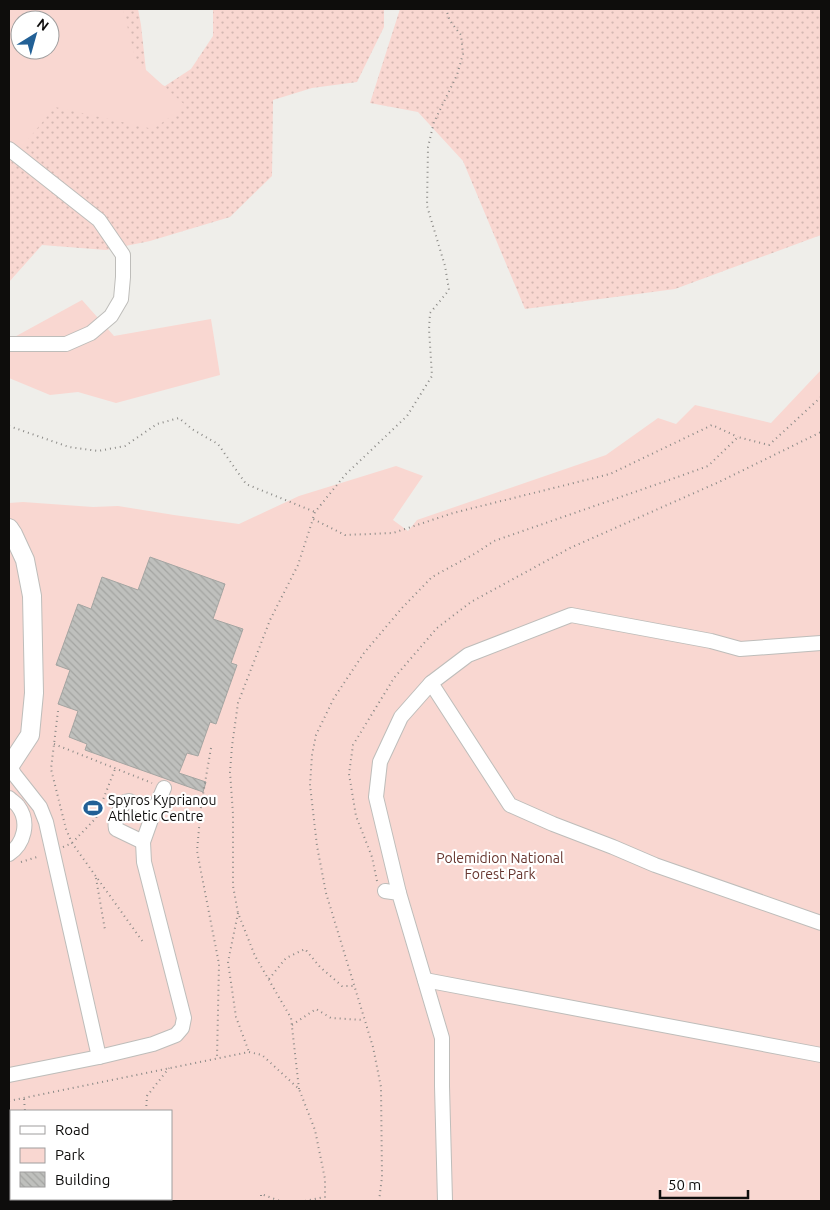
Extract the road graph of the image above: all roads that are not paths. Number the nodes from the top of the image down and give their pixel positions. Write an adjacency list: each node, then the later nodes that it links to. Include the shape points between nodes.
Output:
1 (9, 149): 2 (street, via 99,220 123,255 121,299 111,316 91,333 66,344)
2 (9, 344)
3 (9, 528): 6 (main road, via 25,560 32,596 34,693 30,735)
4 (821, 643): 5 (street, via 740,649 571,615 468,655)
5 (431, 683): 13 (street, via 402,717 380,762 376,797); 14 (street, via 510,806 655,865)
6 (9, 767): 17 (street, via 40,807 46,822)
7 (164, 788): 9 (street)
8 (9, 798): 11 (street, via 18,806 24,824 23,837)
9 (154, 811): 10 (street); 10 (street, via 129,801 121,806 116,829)
10 (143, 842): 17 (street, via 144,862 184,1018 182,1028 176,1035 153,1044)
11 (14, 858)
12 (385, 891): 13 (street)
13 (399, 893): 15 (street)
14 (821, 923)
15 (425, 980): 16 (street); 19 (street, via 442,1038)
16 (821, 1055)
17 (99, 1057): 18 (street)
18 (9, 1075)
19 (445, 1201)

